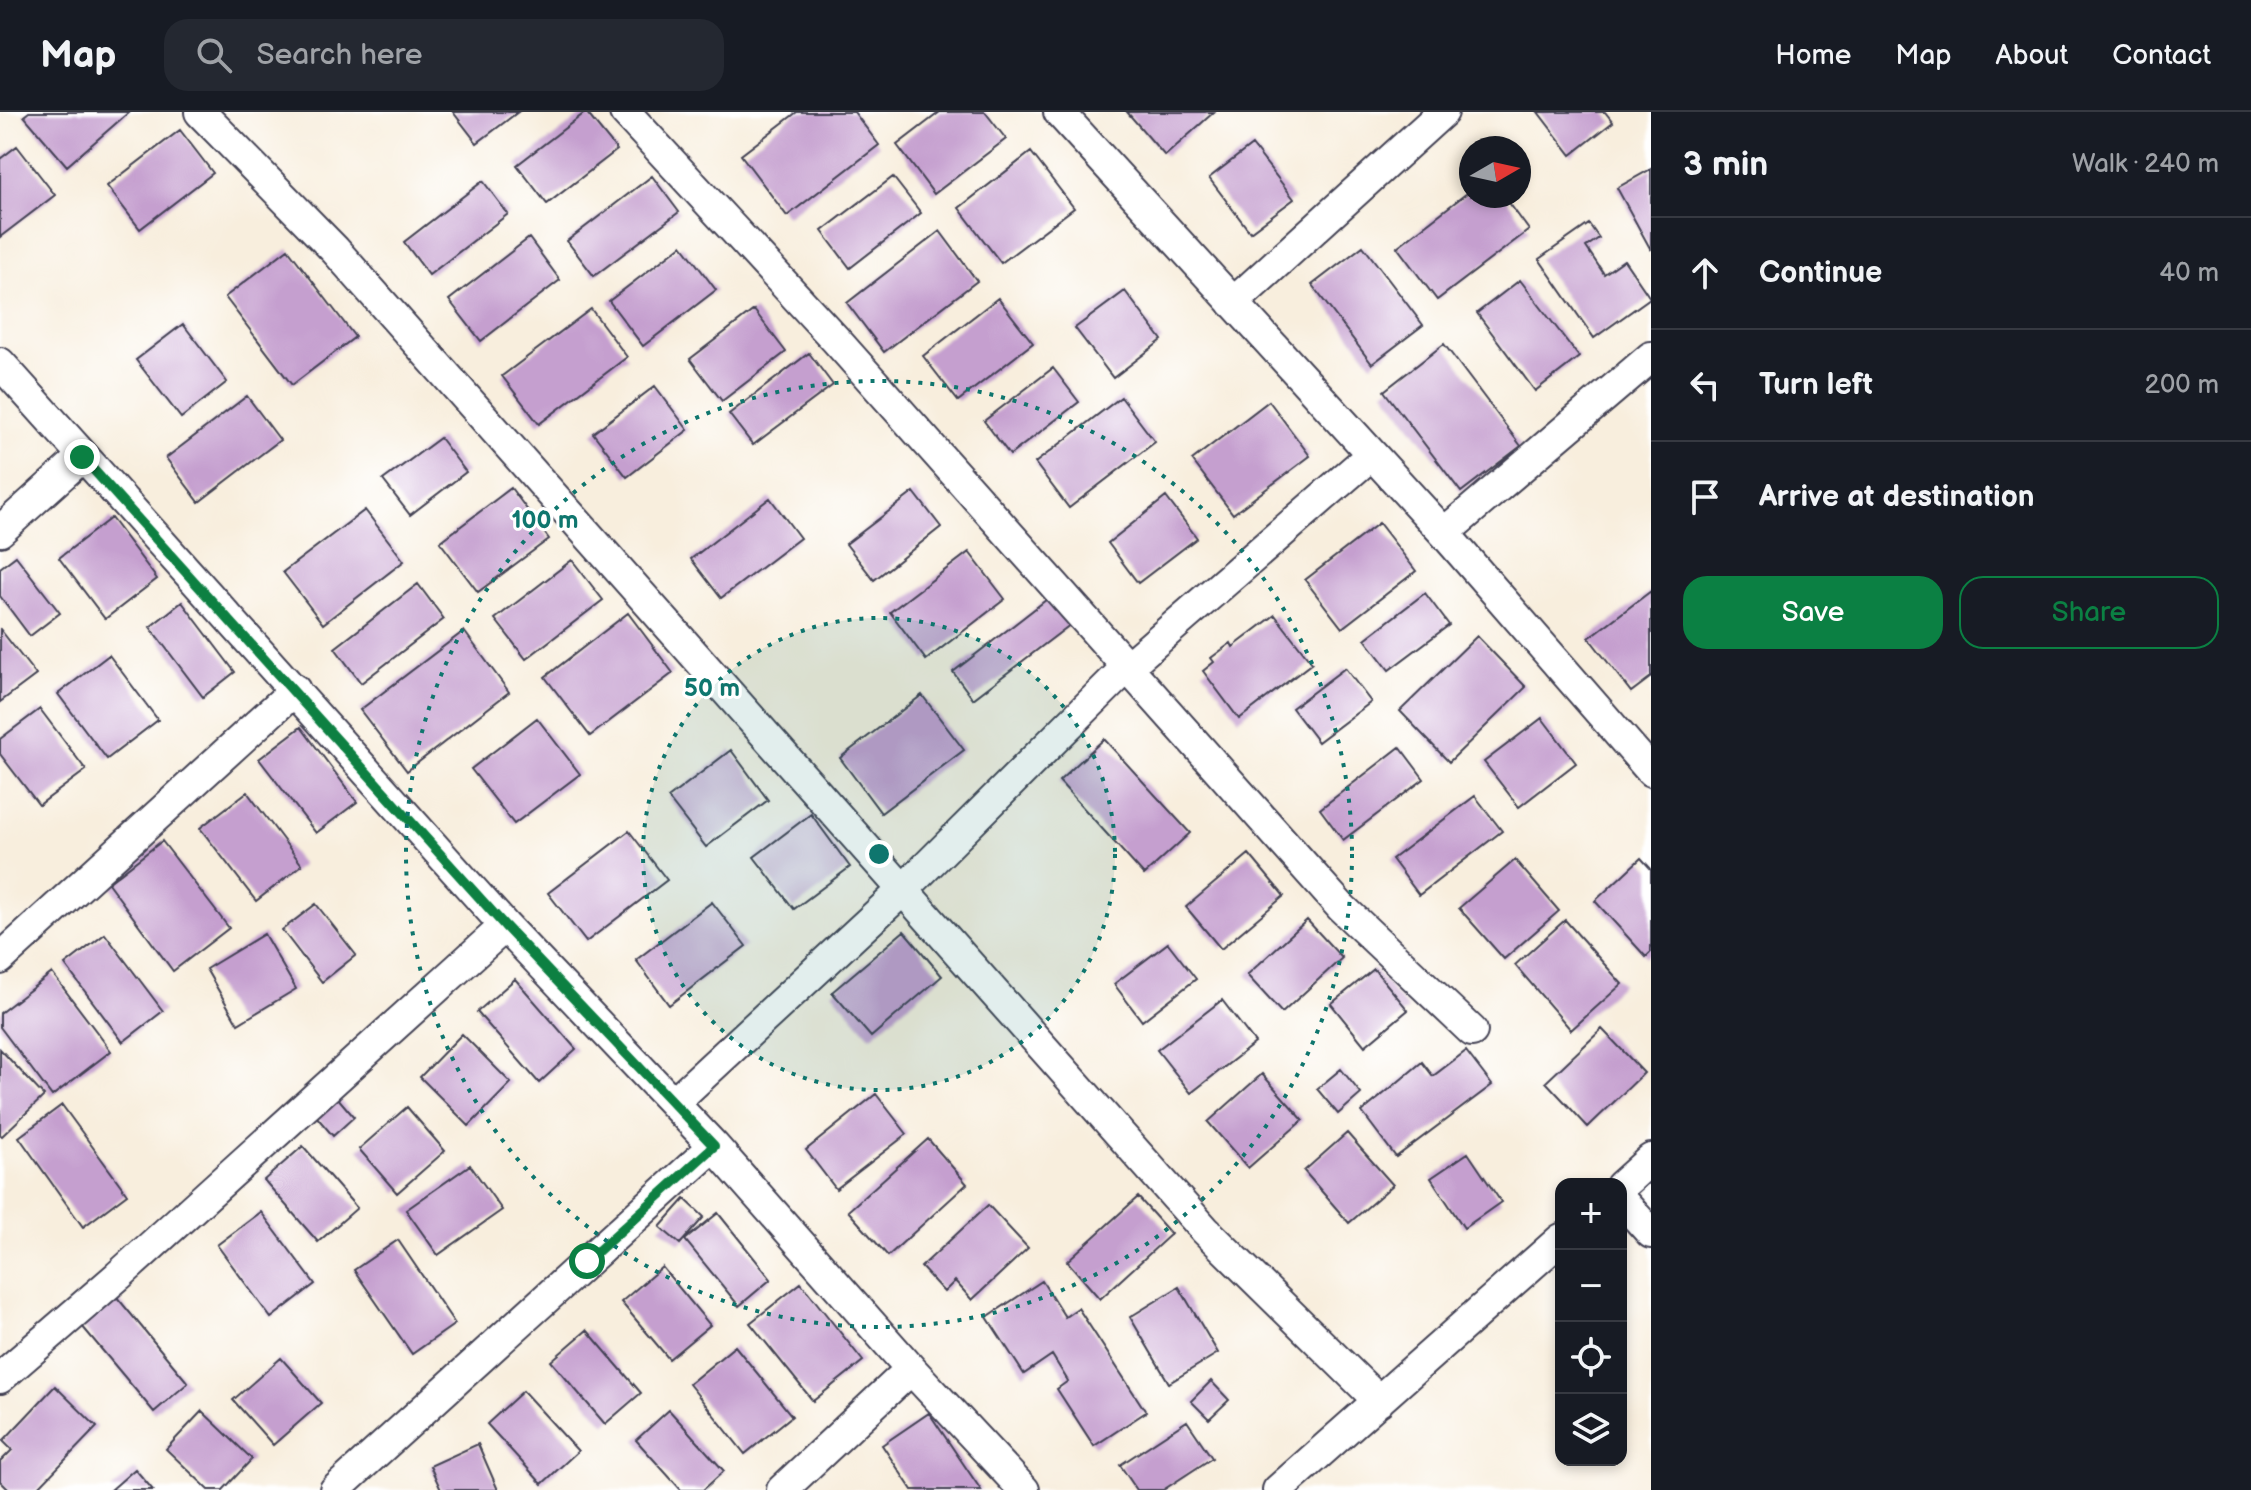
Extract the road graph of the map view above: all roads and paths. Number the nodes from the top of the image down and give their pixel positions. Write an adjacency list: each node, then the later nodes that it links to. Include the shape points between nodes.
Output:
1 (200, 112): 15 (street, via 335,250)
2 (625, 112): 12 (street)
3 (1059, 112): 5 (street)
4 (1443, 112): 5 (street)
5 (1233, 303): 8 (street)
6 (1651, 357): 11 (street)
7 (0, 363): 9 (street)
8 (1370, 456): 11 (street); 12 (street)
9 (82, 457): 10 (street); 13 (street)
10 (0, 531)
11 (1444, 533): 14 (street)
12 (1127, 667): 15 (street); 18 (street, via 1341,907)
13 (295, 690): 16 (street); 17 (street)
14 (1648, 761)
15 (903, 890): 19 (street); 28 (street, via 1205,1230)
16 (505, 926): 19 (street); 27 (street)
17 (0, 959)
18 (1472, 1031)
19 (673, 1103): 20 (street)
20 (714, 1146): 26 (street); 29 (street)
21 (1651, 1159): 22 (street)
22 (1627, 1181)
23 (1627, 1207): 24 (street)
24 (1651, 1233)
25 (1555, 1244): 28 (street)
26 (911, 1369): 30 (street); 31 (street)
27 (0, 1378)
28 (1379, 1401): 32 (street)
29 (335, 1490)
30 (782, 1490)
31 (1024, 1490)
32 (1278, 1490)

